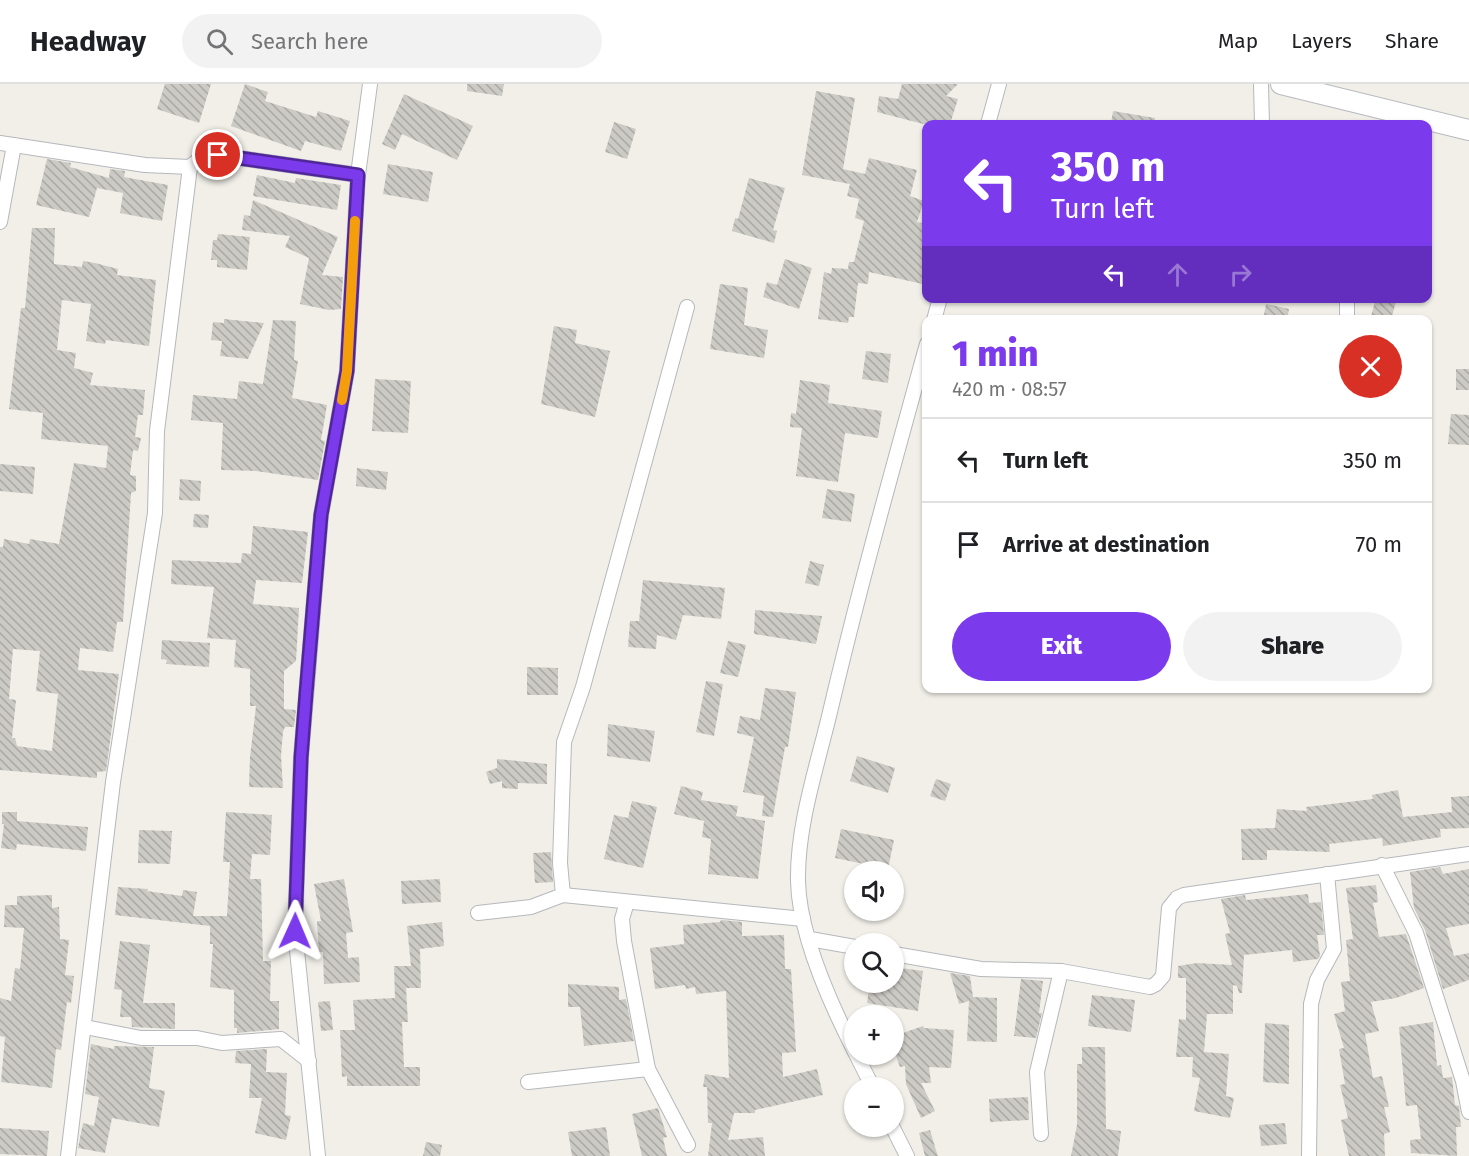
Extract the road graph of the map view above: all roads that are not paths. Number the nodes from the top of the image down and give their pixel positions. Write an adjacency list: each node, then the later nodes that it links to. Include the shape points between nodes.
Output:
1 (370, 84): 12 (street)
2 (999, 84): 5 (street)
3 (1261, 84): 6 (street)
4 (1281, 84): 7 (main road)
5 (989, 120)
6 (1262, 120)
7 (1428, 120)
8 (1432, 121): 9 (main road)
9 (1469, 130)
10 (7, 144): 11 (street, via 146,165); 13 (street)
11 (190, 167): 12 (street, via 202,158 218,155); 28 (street, via 157,431 155,513 113,782)
12 (358, 175): 29 (street, via 347,371 321,515 301,758 295,931)
13 (0, 222)
14 (687, 307): 19 (street, via 583,687 564,742)
15 (922, 362): 22 (street, via 862,578 801,833 798,882)
16 (1469, 854): 17 (street)
17 (1382, 865): 18 (street); 32 (street, via 1416,933 1463,1081)
18 (1327, 874): 26 (street, via 1191,892 1177,898 1169,908 1163,976 1156,984 1144,987); 39 (street, via 1334,949 1317,980 1311,1004)
19 (563, 895): 20 (street); 21 (street, via 531,907)
20 (627, 902): 22 (street); 30 (street, via 622,920 624,941)
21 (478, 913)
22 (803, 919): 23 (street)
23 (810, 939): 24 (street); 27 (street, via 824,984)
24 (844, 945)
25 (904, 956): 26 (street, via 981,969)
26 (1061, 971): 33 (street, via 1037,1072)
27 (844, 1027)
28 (85, 1028): 29 (street, via 141,1038 197,1038 222,1043 281,1039); 36 (street)
29 (309, 1061): 37 (street)
30 (648, 1069): 31 (street); 35 (street)
31 (528, 1082)
32 (1469, 1112)
33 (1041, 1134)
34 (898, 1137): 38 (street)
35 (688, 1145)
36 (68, 1156)
37 (318, 1156)
38 (907, 1156)
39 (1309, 1156)

